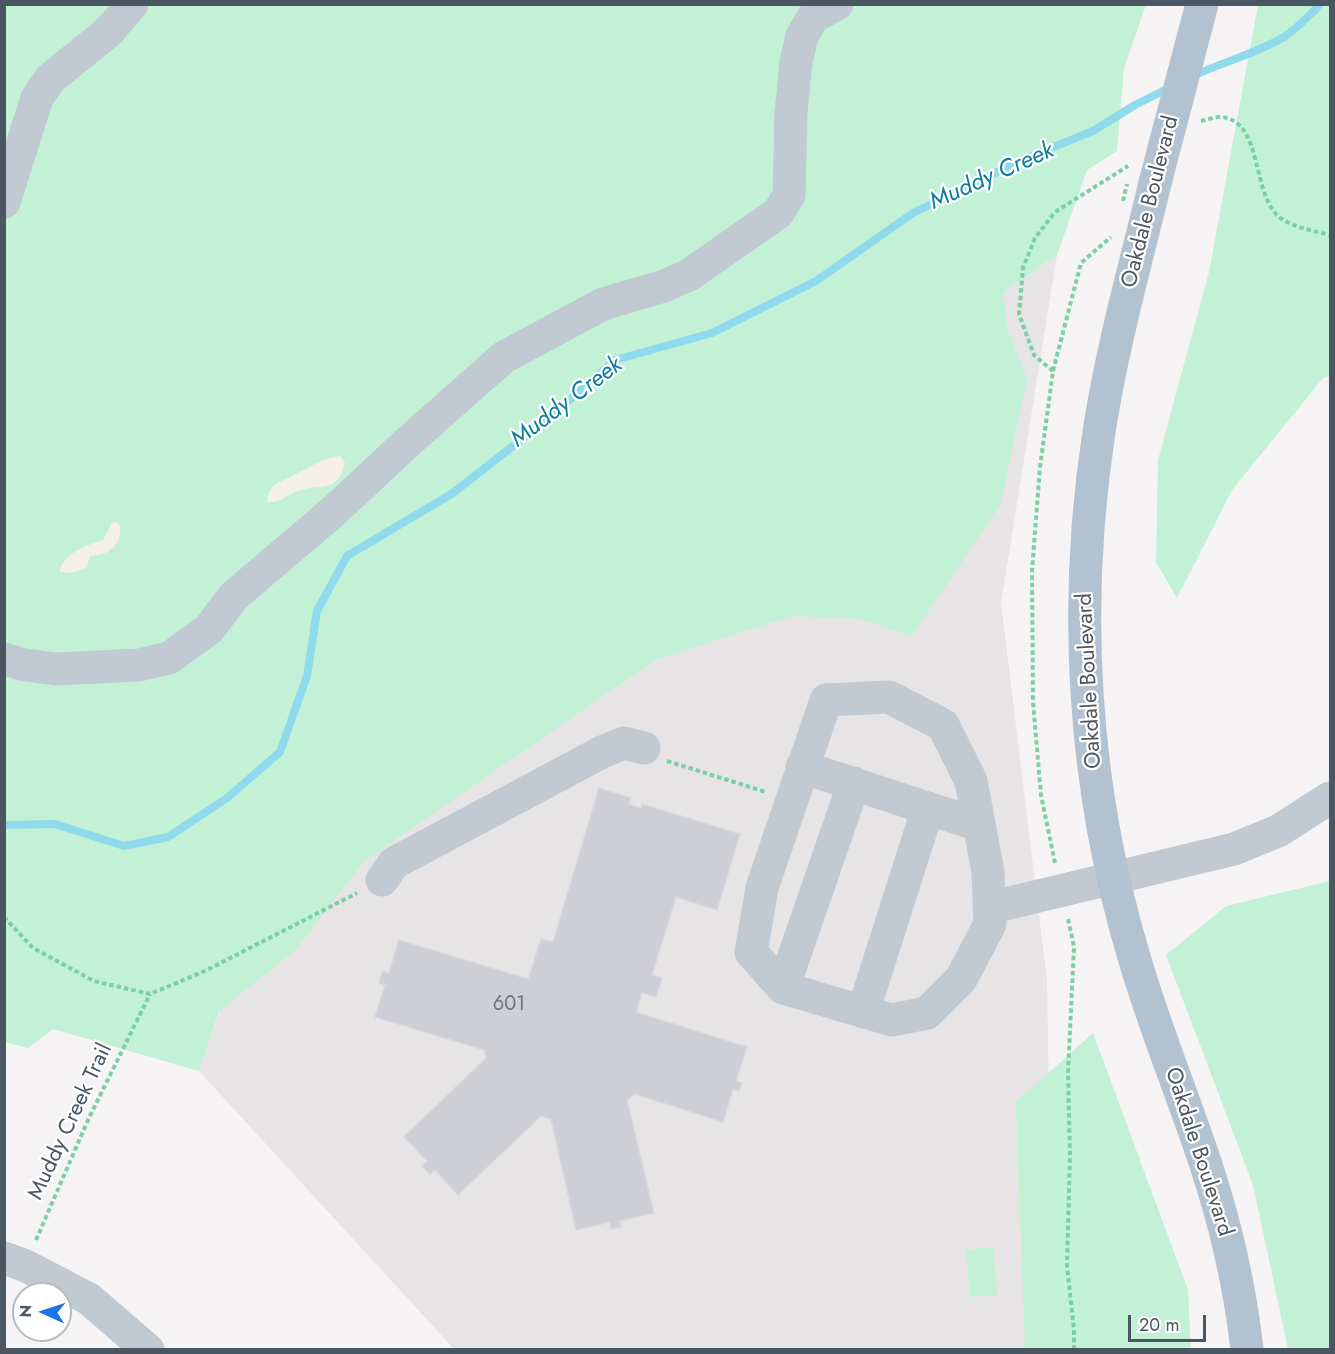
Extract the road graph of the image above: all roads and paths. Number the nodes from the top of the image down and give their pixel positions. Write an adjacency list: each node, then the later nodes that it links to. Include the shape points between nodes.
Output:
1 (132, 4): 4 (street, via 108,32 50,79 37,98)
2 (837, 4): 6 (street, via 813,17 802,36 792,103 789,195 778,213 689,275 603,304 504,357 233,597 209,629 169,658 139,665 56,669)
3 (1202, 4): 14 (main road, Oakdale Boulevard, bridge, via 1114,350 1089,512 1085,676 1092,757)
4 (4, 202)
5 (1115, 233): 16 (path, via 1081,263 1053,370 1040,466 1032,571 1033,702 1041,795)
6 (4, 659)
7 (652, 754): 10 (path); 15 (street, via 624,742 602,752 394,863)
8 (802, 767): 9 (street); 13 (street, via 826,700 889,697 943,725 971,782); 19 (street, via 762,888 751,952)
9 (854, 783): 12 (street); 19 (street)
10 (770, 793)
11 (1330, 798): 14 (street, via 1278,831 1234,849)
12 (928, 808): 13 (street); 21 (street)
13 (979, 825): 17 (street, via 988,872)
14 (1113, 878): 16 (street); 25 (main road, Oakdale Boulevard, via 1137,966 1206,1165 1235,1275)
15 (382, 880): 20 (path, via 205,971)
16 (1062, 890): 17 (street); 24 (path, via 1074,947 1068,1072 1067,1266)
17 (989, 908): 21 (street, via 990,924 961,979 927,1013 892,1020)
18 (4, 917): 20 (path, via 33,948 94,981)
19 (783, 988): 21 (street)
20 (150, 994): 22 (path, Muddy Creek Trail)
21 (863, 1012)
22 (15, 1262): 23 (street, via 88,1299)
23 (148, 1350)
24 (1074, 1350)
25 (1247, 1350)

